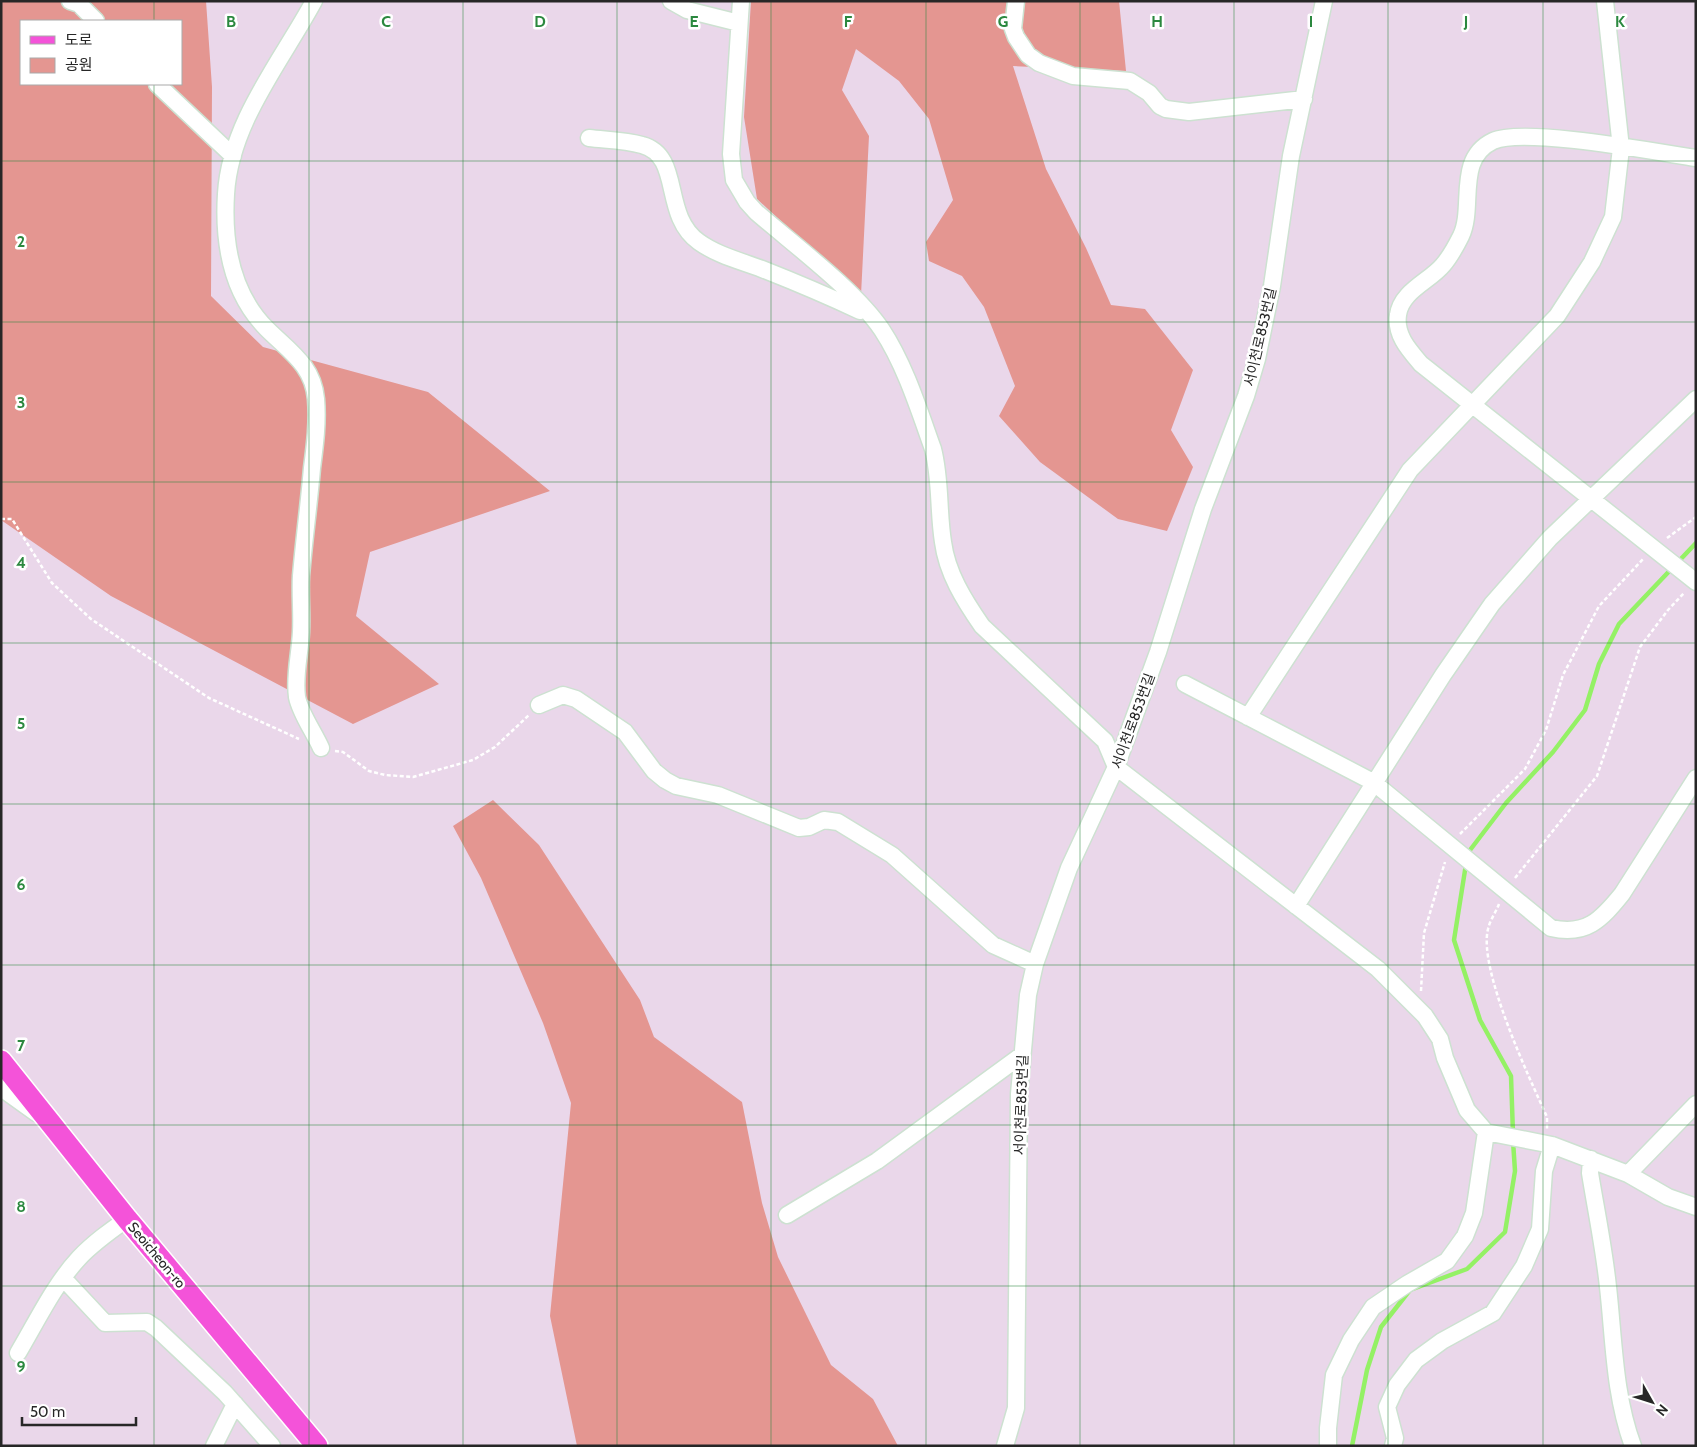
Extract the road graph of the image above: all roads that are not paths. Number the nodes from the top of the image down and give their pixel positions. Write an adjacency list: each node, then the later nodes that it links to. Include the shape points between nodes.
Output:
1 (70, 1): 8 (street, via 79,4)
2 (314, 1): 14 (street, via 264,86)
3 (671, 1): 9 (street, via 687,10)
4 (740, 1): 9 (street)
5 (1016, 1): 11 (street, via 1013,29 1016,38 1038,63 1074,76 1130,81 1166,109 1188,112)
6 (1324, 1): 11 (street, 서이천로853번길)
7 (1605, 1): 13 (street)
8 (95, 20)
9 (739, 23): 16 (street, via 732,154 734,180 756,212 841,286)
10 (158, 85): 14 (street)
11 (1304, 99): 25 (street, 서이천로853번길, via 1291,156 1272,286 1257,359)
12 (589, 138): 16 (street, via 642,144 658,154 667,169 682,225 699,242)
13 (1621, 148): 15 (street); 18 (street, via 1613,216 1592,262 1557,316); 18 (street, via 1532,136 1494,141 1475,157 1466,187 1467,218 1461,236 1443,266 1408,295 1398,314 1402,341 1421,364)
14 (233, 156): 24 (street, via 226,193 225,232 231,267 251,309 266,329 306,367 316,400 317,426 301,579 301,641 295,680 298,699)
15 (1696, 158)
16 (870, 316): 25 (street, via 890,344 933,449 943,543 956,585 996,642 1105,742)
17 (1696, 399): 19 (street)
18 (1474, 406): 19 (street); 23 (street, via 1410,470)
19 (1592, 498): 20 (street); 27 (street, via 1550,538 1492,604)
20 (1692, 578)
21 (1185, 684): 23 (street)
22 (539, 705): 29 (street, via 563,695 576,699 625,732 654,771 676,786 718,795 799,828 824,820 838,822 892,855 993,945)
23 (1248, 717): 27 (street)
24 (321, 748)
25 (1116, 767): 28 (street); 29 (street, 서이천로853번길, via 1069,868)
26 (1696, 778): 27 (street, via 1609,910 1588,927 1567,932 1551,928)
27 (1373, 782): 28 (street)
28 (1296, 906): 35 (street, via 1378,969 1420,1010 1440,1039 1467,1110)
29 (1035, 964): 30 (street, 서이천로853번길, via 1028,995)
30 (1022, 1055): 40 (street, via 877,1161); 48 (street, 서이천로853번길, via 1018,1139 1016,1408)
31 (1, 1061): 34 (main road, Seoicheon-ro)
32 (1, 1088): 34 (street)
33 (1696, 1104): 38 (street)
34 (57, 1128): 41 (main road, Seoicheon-ro)
35 (1490, 1133): 36 (street); 49 (street, via 1474,1213 1465,1236 1447,1261 1406,1284 1373,1308 1351,1340 1334,1375)
36 (1546, 1144): 37 (street); 50 (street, via 1540,1229 1524,1266 1493,1314 1442,1341 1416,1360 1397,1385 1387,1406 1395,1438)
37 (1591, 1160): 38 (street); 51 (street, via 1590,1173 1608,1286 1617,1380 1624,1420)
38 (1628, 1174): 39 (street, via 1668,1197)
39 (1696, 1207)
40 (788, 1215)
41 (127, 1219): 42 (street, via 98,1240); 47 (main road, Seoicheon-ro)
42 (62, 1278): 43 (street); 44 (street, via 105,1323 147,1322 156,1328)
43 (18, 1353)
44 (235, 1404): 45 (street); 46 (street)
45 (214, 1446)
46 (272, 1446)
47 (316, 1446)
48 (1005, 1446)
49 (1328, 1446)
50 (1393, 1446)
51 (1633, 1446)

